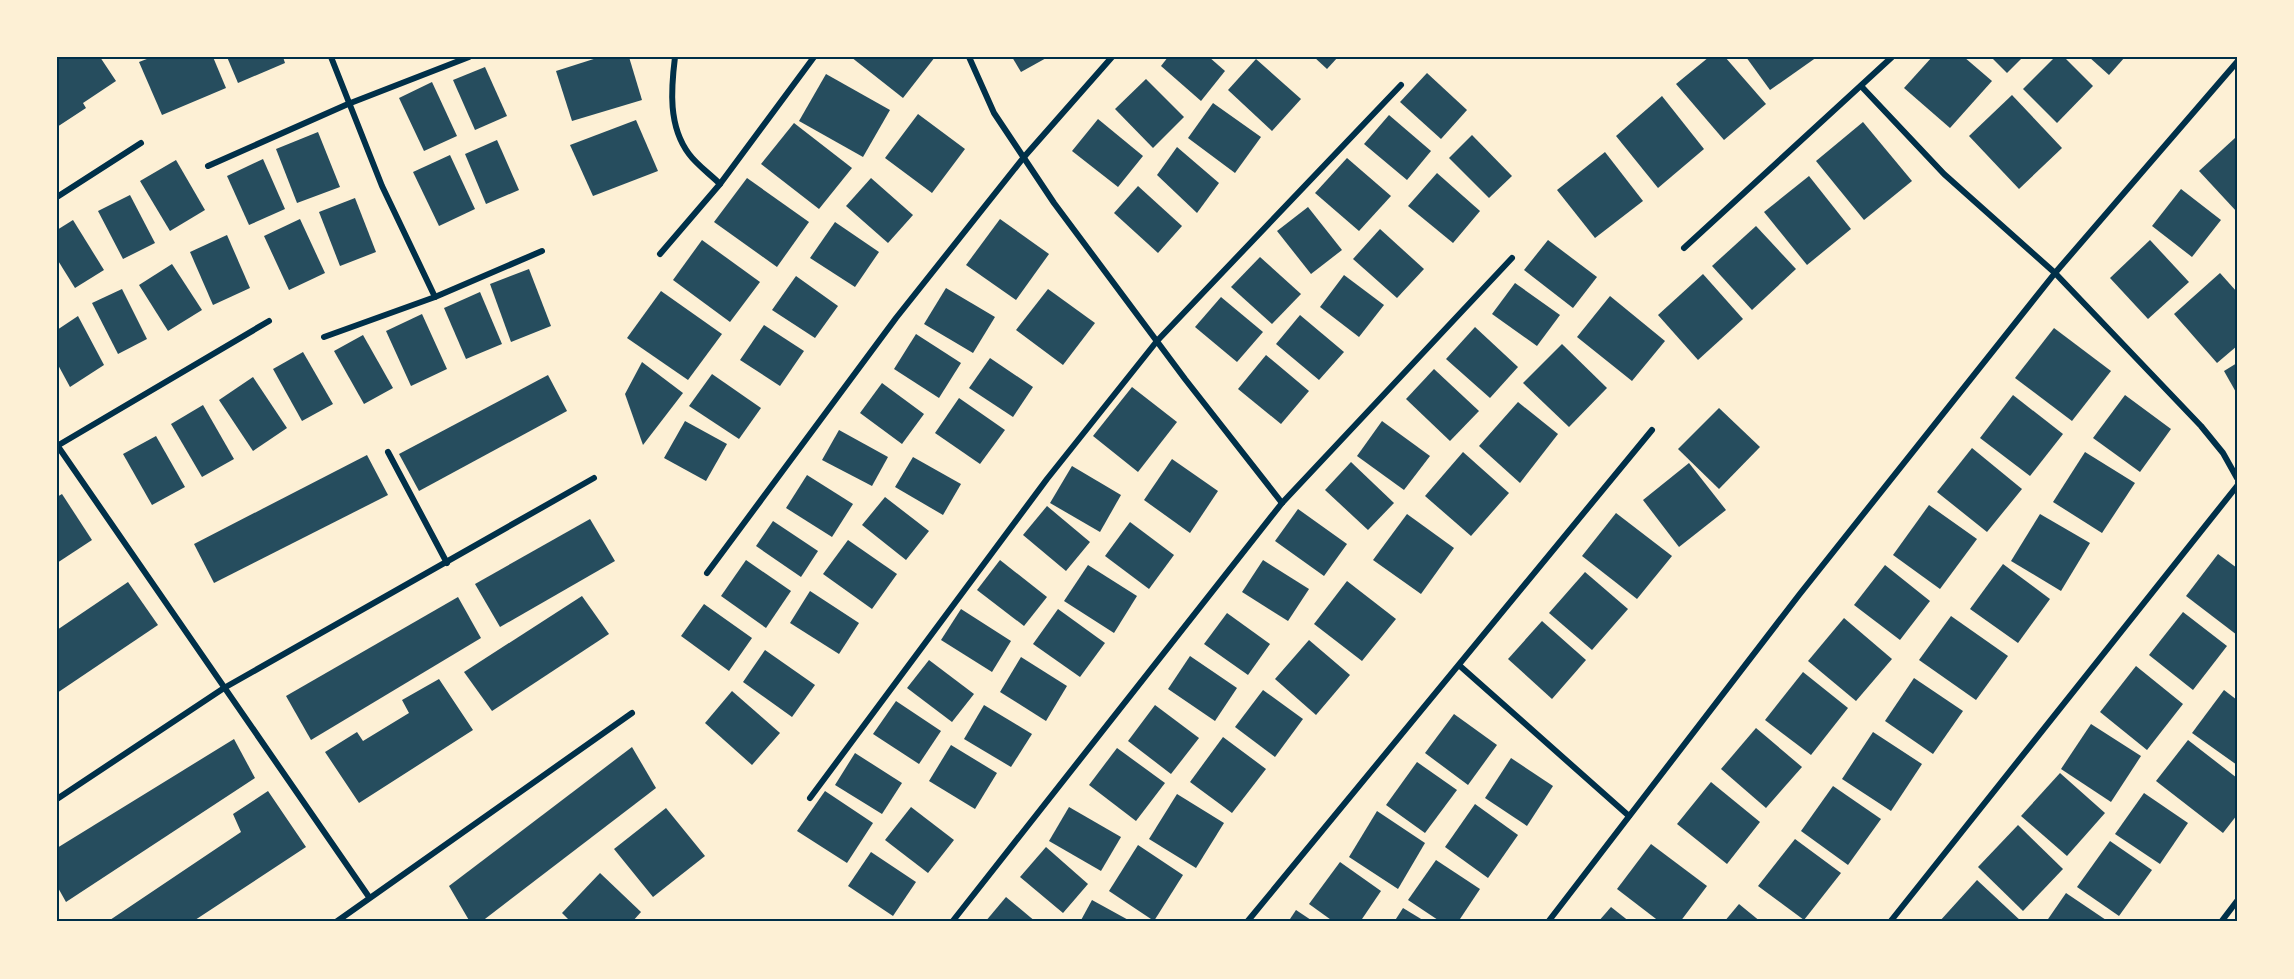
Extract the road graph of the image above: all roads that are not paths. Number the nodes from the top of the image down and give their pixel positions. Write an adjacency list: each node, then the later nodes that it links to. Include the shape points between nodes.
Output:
1 (332, 57): 11 (street)
2 (469, 57): 11 (street)
3 (675, 57): 15 (street, via 671,92 675,125 688,153)
4 (814, 57): 15 (street)
5 (969, 57): 13 (street, via 994,113)
6 (1112, 57): 13 (street)
7 (1892, 57): 10 (street)
8 (2237, 62): 21 (street)
9 (1401, 86): 25 (street)
10 (1861, 86): 17 (street); 21 (street, via 1944,174)
11 (348, 104): 14 (street); 22 (street)
12 (141, 143): 16 (street)
13 (1024, 157): 25 (street); 34 (street, via 896,318)
14 (208, 166)
15 (720, 184): 19 (street)
16 (57, 197)
17 (1684, 248)
18 (542, 251): 22 (street)
19 (660, 254)
20 (1512, 258): 32 (street)
21 (2055, 273): 30 (street, via 2201,426); 40 (street)
22 (435, 297): 24 (street)
23 (269, 321): 27 (street)
24 (324, 337)
25 (1157, 341): 32 (street); 38 (street, via 1047,479)
26 (1652, 430): 35 (street)
27 (57, 445): 36 (street)
28 (388, 452): 33 (street)
29 (594, 478): 33 (street)
30 (2237, 478)
31 (2237, 486): 47 (street)
32 (1282, 503): 44 (street)
33 (447, 563): 36 (street)
34 (707, 573)
35 (1460, 666): 40 (street); 45 (street)
36 (224, 688): 39 (street); 41 (street)
37 (632, 713): 41 (street)
38 (810, 798)
39 (57, 800)
40 (1629, 816): 46 (street)
41 (369, 897): 43 (street)
42 (2237, 901): 48 (street)
43 (336, 922)
44 (952, 922)
45 (1247, 922)
46 (1548, 922)
47 (1890, 922)
48 (2221, 922)

